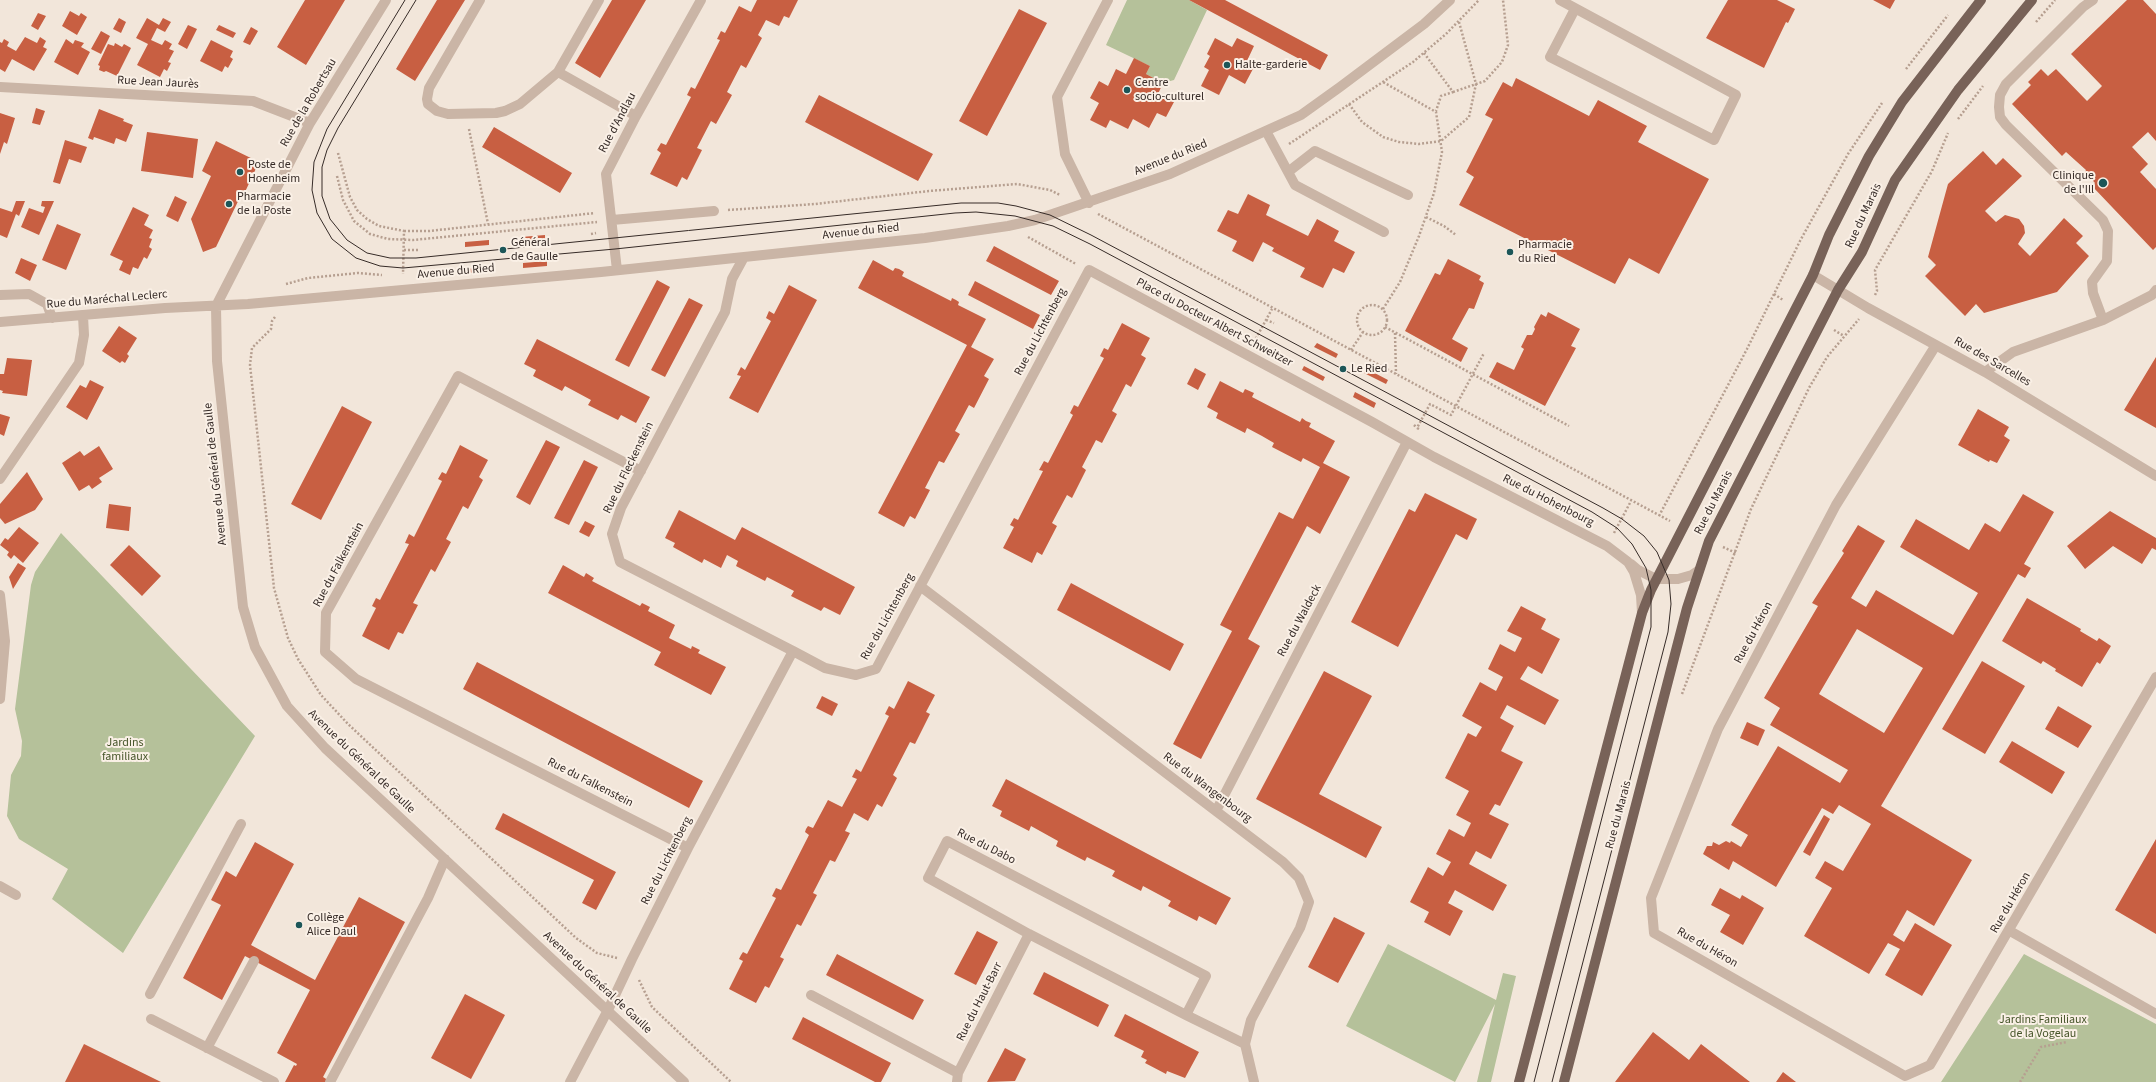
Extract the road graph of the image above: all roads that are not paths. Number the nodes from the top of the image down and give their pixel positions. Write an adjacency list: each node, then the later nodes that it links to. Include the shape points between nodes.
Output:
1 (386, 0): 16 (street, Rue de la Robertsau)
2 (480, 0): 13 (street, via 429,88 428,104 437,112 448,114 465,115 512,109 528,99)
3 (599, 0): 13 (street)
4 (701, 0): 15 (street, Rue d'Andlau)
5 (1108, 0): 20 (street, via 1057,97 1066,154)
6 (1450, 0): 17 (street, Avenue du Ried, via 1424,24 1301,115)
7 (1560, 0): 12 (street)
8 (1981, 0): 27 (main road, Rue du Marais, via 1902,102 1869,156 1829,235)
9 (2032, 0): 28 (main road, Rue du Marais, via 1958,90 1895,180 1862,252)
10 (2093, 0): 11 (street)
11 (2083, 4): 34 (street, via 2006,84 2000,95 1998,107 2000,117 2006,125 2103,220 2108,231 2107,261 2092,282 2093,293)
12 (1575, 9): 12 (street, via 1736,95 1714,140 1550,57)
13 (558, 72): 15 (street)
14 (0, 87): 16 (street, Rue Jean Jaurès, via 253,101)
15 (636, 116): 22 (street, Rue d'Andlau, via 606,174)
16 (310, 123): 31 (street, Rue de la Robertsau)
17 (1266, 131): 18 (street); 20 (street, Avenue du Ried, via 1170,174)
18 (1288, 172): 19 (street, via 1315,151); 23 (street, via 1295,185)
19 (1408, 195)
20 (1089, 203): 24 (street, Avenue du Ried, via 1008,226 925,238)
21 (714, 211): 22 (street)
22 (612, 220): 25 (street, Rue d'Andlau)
23 (1384, 232)
24 (744, 257): 25 (street, Avenue du Ried); 39 (street, Rue du Fleckenstein, via 732,279 724,312)
25 (617, 270): 31 (street, Avenue du Ried)
26 (1089, 270): 38 (street, Place du Docteur Albert Schweitzer); 45 (street, Rue du Lichtenberg)
27 (1813, 275): 28 (street, Rue des Sarcelles); 44 (main road, Rue du Marais)
28 (1838, 290): 36 (street, Rue des Sarcelles); 43 (main road, Rue du Marais, via 1709,541)
29 (2156, 290): 34 (street, via 2152,295)
30 (0, 295): 33 (street, via 29,294 48,304)
31 (216, 306): 32 (street, Rue du Maréchal Leclerc); 54 (street, Avenue du Général de Gaulle, via 217,361 242,607 255,647 287,706 325,748)
32 (83, 316): 33 (street, Rue du Maréchal Leclerc); 41 (street, via 84,335 79,363)
33 (52, 318): 35 (street, Rue du Maréchal Leclerc)
34 (2103, 320): 37 (street, via 2013,352)
35 (0, 322)
36 (1936, 345): 37 (street, Rue des Sarcelles); 57 (street, Rue du Héron, via 1836,505 1718,729 1651,898 1654,933 1905,1076 1930,1065)
37 (1986, 372): 40 (street, Rue des Sarcelles)
38 (1407, 442): 42 (street, Rue du Hohenbourg, via 1607,546); 51 (street, Rue du Waldeck)
39 (641, 471): 48 (street, Rue du Fleckenstein, via 621,508 612,534 620,562); 53 (street, Rue du Falkenstein, via 458,376 326,613 325,652 356,680)
40 (2156, 476)
41 (0, 478)
42 (1628, 562): 44 (street); 47 (street, Rue du Hohenbourg, via 1639,585)
43 (1698, 570): 44 (street, via 1692,575 1678,579); 75 (main road, Rue du Marais)
44 (1656, 579): 47 (main road, Rue du Marais)
45 (920, 586): 48 (street, Rue du Lichtenberg, via 876,669 856,675 825,668); 51 (street, Rue du Wangenbourg)
46 (0, 595): 50 (street, via 5,641)
47 (1642, 613): 74 (main road, Rue du Marais)
48 (793, 652): 53 (street, Rue du Lichtenberg)
49 (2156, 677): 57 (street, Rue du Héron)
50 (0, 699)
51 (1216, 812): 66 (street, Rue du Wangenbourg, via 1283,862 1299,878 1309,902 1300,928 1251,1020)
52 (241, 824): 60 (street)
53 (688, 848): 62 (street, Rue du Lichtenberg)
54 (445, 859): 62 (street, Avenue du Général de Gaulle); 70 (street, via 428,898)
55 (0, 886): 56 (street)
56 (16, 895)
57 (2010, 931): 63 (street)
58 (1029, 934): 64 (street, Rue du Dabo); 64 (street, Rue du Dabo, via 928,878 947,840 1206,976); 68 (street, Rue du Haut-Barr)
59 (254, 961): 67 (street)
60 (150, 994)
61 (811, 996): 68 (street)
62 (608, 1010): 71 (street, Rue du Lichtenberg); 72 (street, Avenue du Général de Gaulle)
63 (2156, 1014)
64 (1186, 1015): 66 (street, Rue du Dabo)
65 (151, 1018): 67 (street)
66 (1245, 1044): 73 (street, Rue du Wangenbourg)
67 (207, 1048): 69 (street)
68 (957, 1077)
69 (274, 1082)
70 (330, 1082)
71 (570, 1082)
72 (684, 1082)
73 (1254, 1082)
74 (1519, 1082)
75 (1564, 1082)

